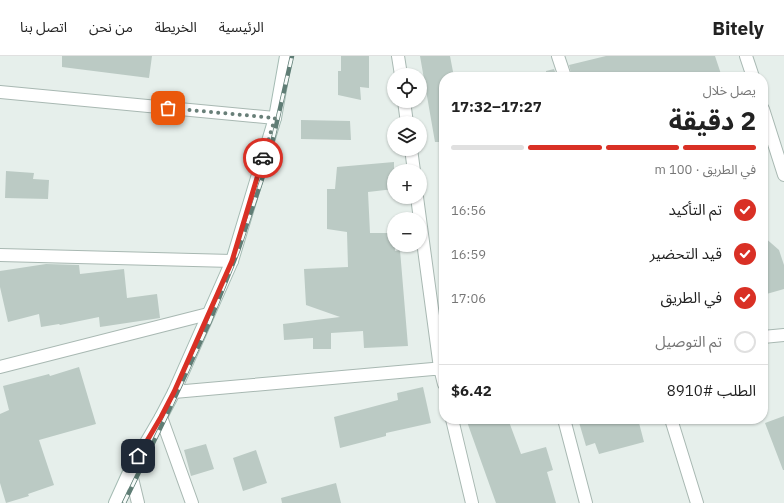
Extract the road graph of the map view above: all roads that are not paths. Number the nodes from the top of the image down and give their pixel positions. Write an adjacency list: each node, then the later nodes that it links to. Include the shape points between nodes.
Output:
1 (286, 56): 9 (street)
2 (398, 56): 5 (street)
3 (558, 56): 6 (street)
4 (746, 56): 7 (street)
5 (400, 68)
6 (563, 72)
7 (751, 72)
8 (0, 92): 9 (street)
9 (275, 118): 14 (street)
10 (768, 125): 11 (street)
11 (784, 175)
12 (418, 204): 18 (street)
13 (0, 256): 14 (street)
14 (232, 261): 15 (street)
15 (208, 314): 19 (street); 21 (street)
16 (784, 335): 17 (street)
17 (768, 337)
18 (439, 347)
19 (0, 367)
20 (439, 368): 21 (street)
21 (174, 392): 22 (street)
22 (161, 417): 26 (street); 29 (street)
23 (453, 424): 30 (street)
24 (565, 424): 31 (street)
25 (673, 424): 32 (street)
26 (130, 470): 27 (street); 28 (street)
27 (115, 503)
28 (138, 503)
29 (192, 503)
30 (472, 503)
31 (586, 503)
32 (697, 503)

